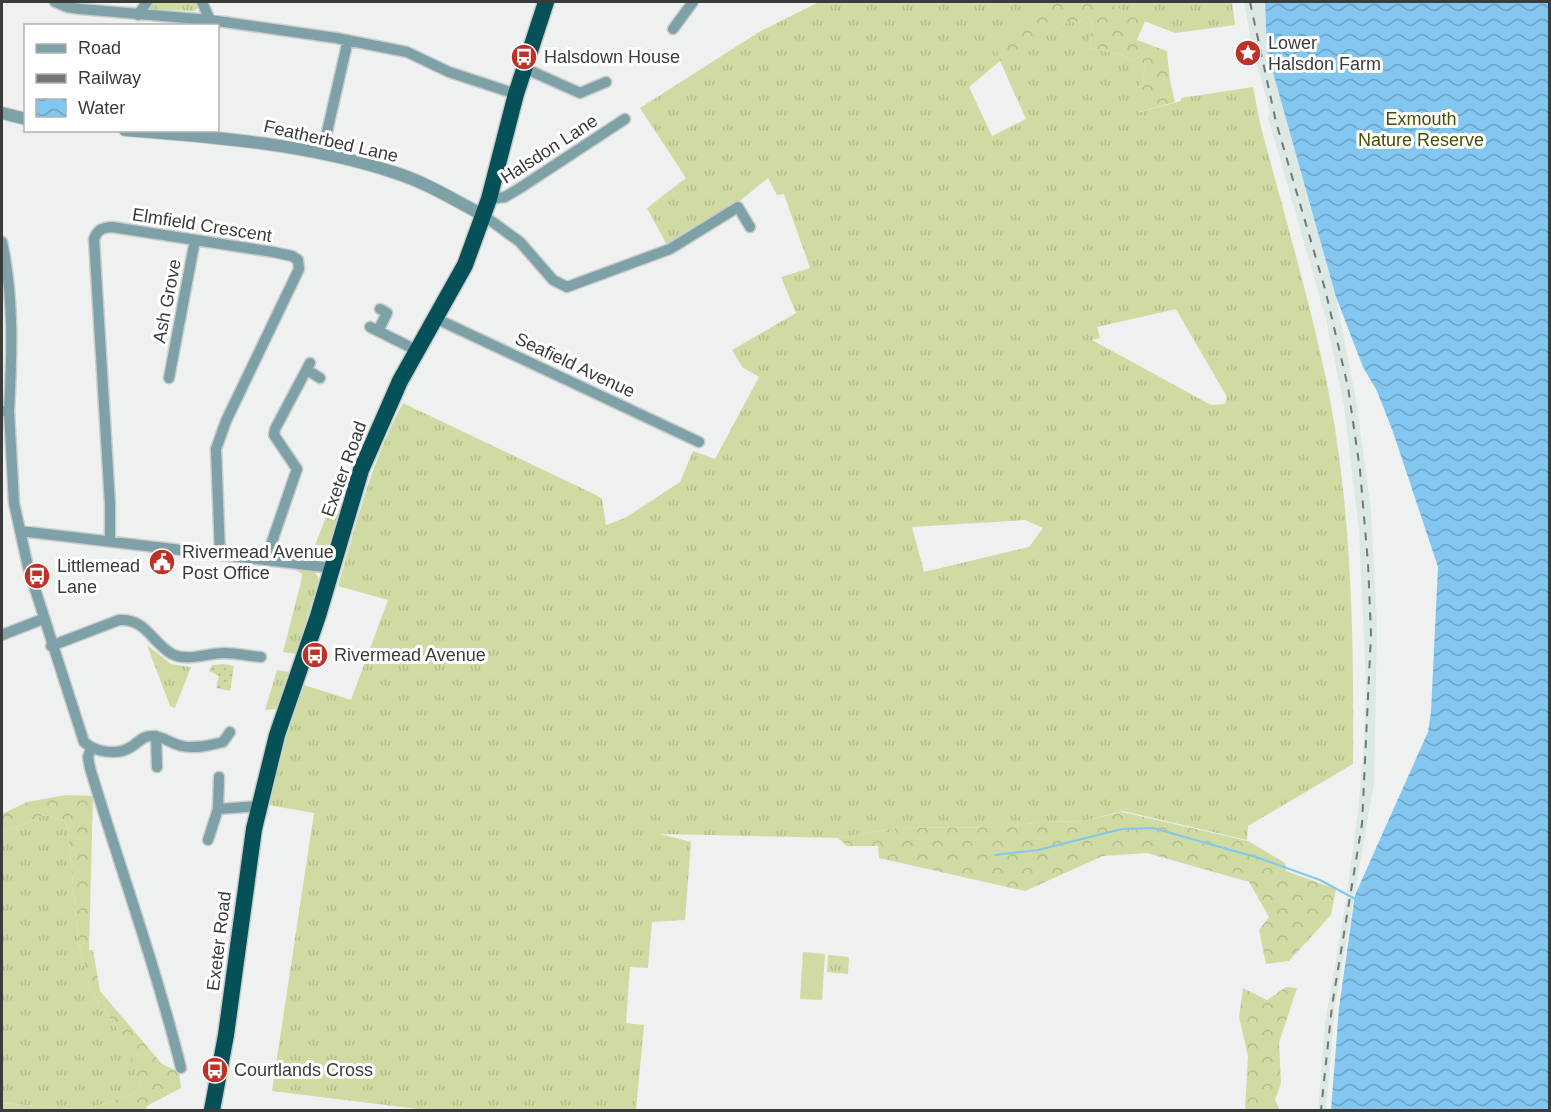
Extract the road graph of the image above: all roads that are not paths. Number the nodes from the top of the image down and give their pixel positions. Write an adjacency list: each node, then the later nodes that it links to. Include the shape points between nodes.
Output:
1 (55, 2): 6 (street, via 67,8)
2 (147, 2): 6 (street)
3 (202, 2): 7 (street)
4 (546, 2): 10 (highway, Exeter Road)
5 (693, 2): 8 (street)
6 (138, 15): 7 (street)
7 (210, 21): 9 (street)
8 (673, 29)
9 (348, 40): 12 (street, via 407,52 449,72); 17 (street)
10 (524, 68): 11 (street, via 580,93); 12 (highway, Exeter Road)
11 (606, 82)
12 (516, 94): 18 (highway, Exeter Road)
13 (2, 113): 14 (street)
14 (24, 118)
15 (625, 119): 18 (street, Halsdon Lane)
16 (149, 132): 17 (street, Featherbed Lane, via 232,139)
17 (322, 154): 18 (street, Featherbed Lane, via 397,173)
18 (486, 207): 19 (street, Featherbed Lane, via 553,280 567,287 670,249 738,207); 23 (highway, Exeter Road, via 465,265)
19 (750, 227)
20 (195, 240): 25 (street, Ash Grove, via 170,374); 30 (street, Elmfield Crescent, via 112,227 102,228 94,239); 31 (street, Elmfield Crescent, via 292,256 298,260 299,269 216,449)
21 (2, 242): 27 (street, via 11,331)
22 (380, 309): 24 (street, via 387,313 374,329)
23 (437, 319): 24 (highway, Exeter Road); 28 (street, Seafield Avenue)
24 (418, 351): 33 (highway, Exeter Road, via 400,381 361,470)
25 (159, 365)
26 (320, 378): 32 (street, via 309,367 275,429 274,435 297,469)
27 (5, 411): 29 (street)
28 (699, 442)
29 (20, 531): 30 (street); 34 (street)
30 (110, 540): 31 (street)
31 (220, 554): 32 (street)
32 (266, 559): 33 (street)
33 (333, 568): 43 (highway, Exeter Road, via 277,735)
34 (43, 619): 35 (street); 36 (street)
35 (2, 635)
36 (51, 646): 37 (street, via 129,619 138,622 172,654 182,657 224,653); 40 (street, via 80,734)
37 (261, 657)
38 (230, 732): 39 (street, via 223,742 196,747 181,746)
39 (156, 736): 40 (street, via 148,736 126,749); 41 (street)
40 (91, 748): 46 (street, via 90,768)
41 (157, 767)
42 (219, 777): 44 (street)
43 (259, 806): 44 (street); 47 (highway, Exeter Road)
44 (218, 809): 45 (street)
45 (208, 840)
46 (181, 1068)
47 (212, 1110)

